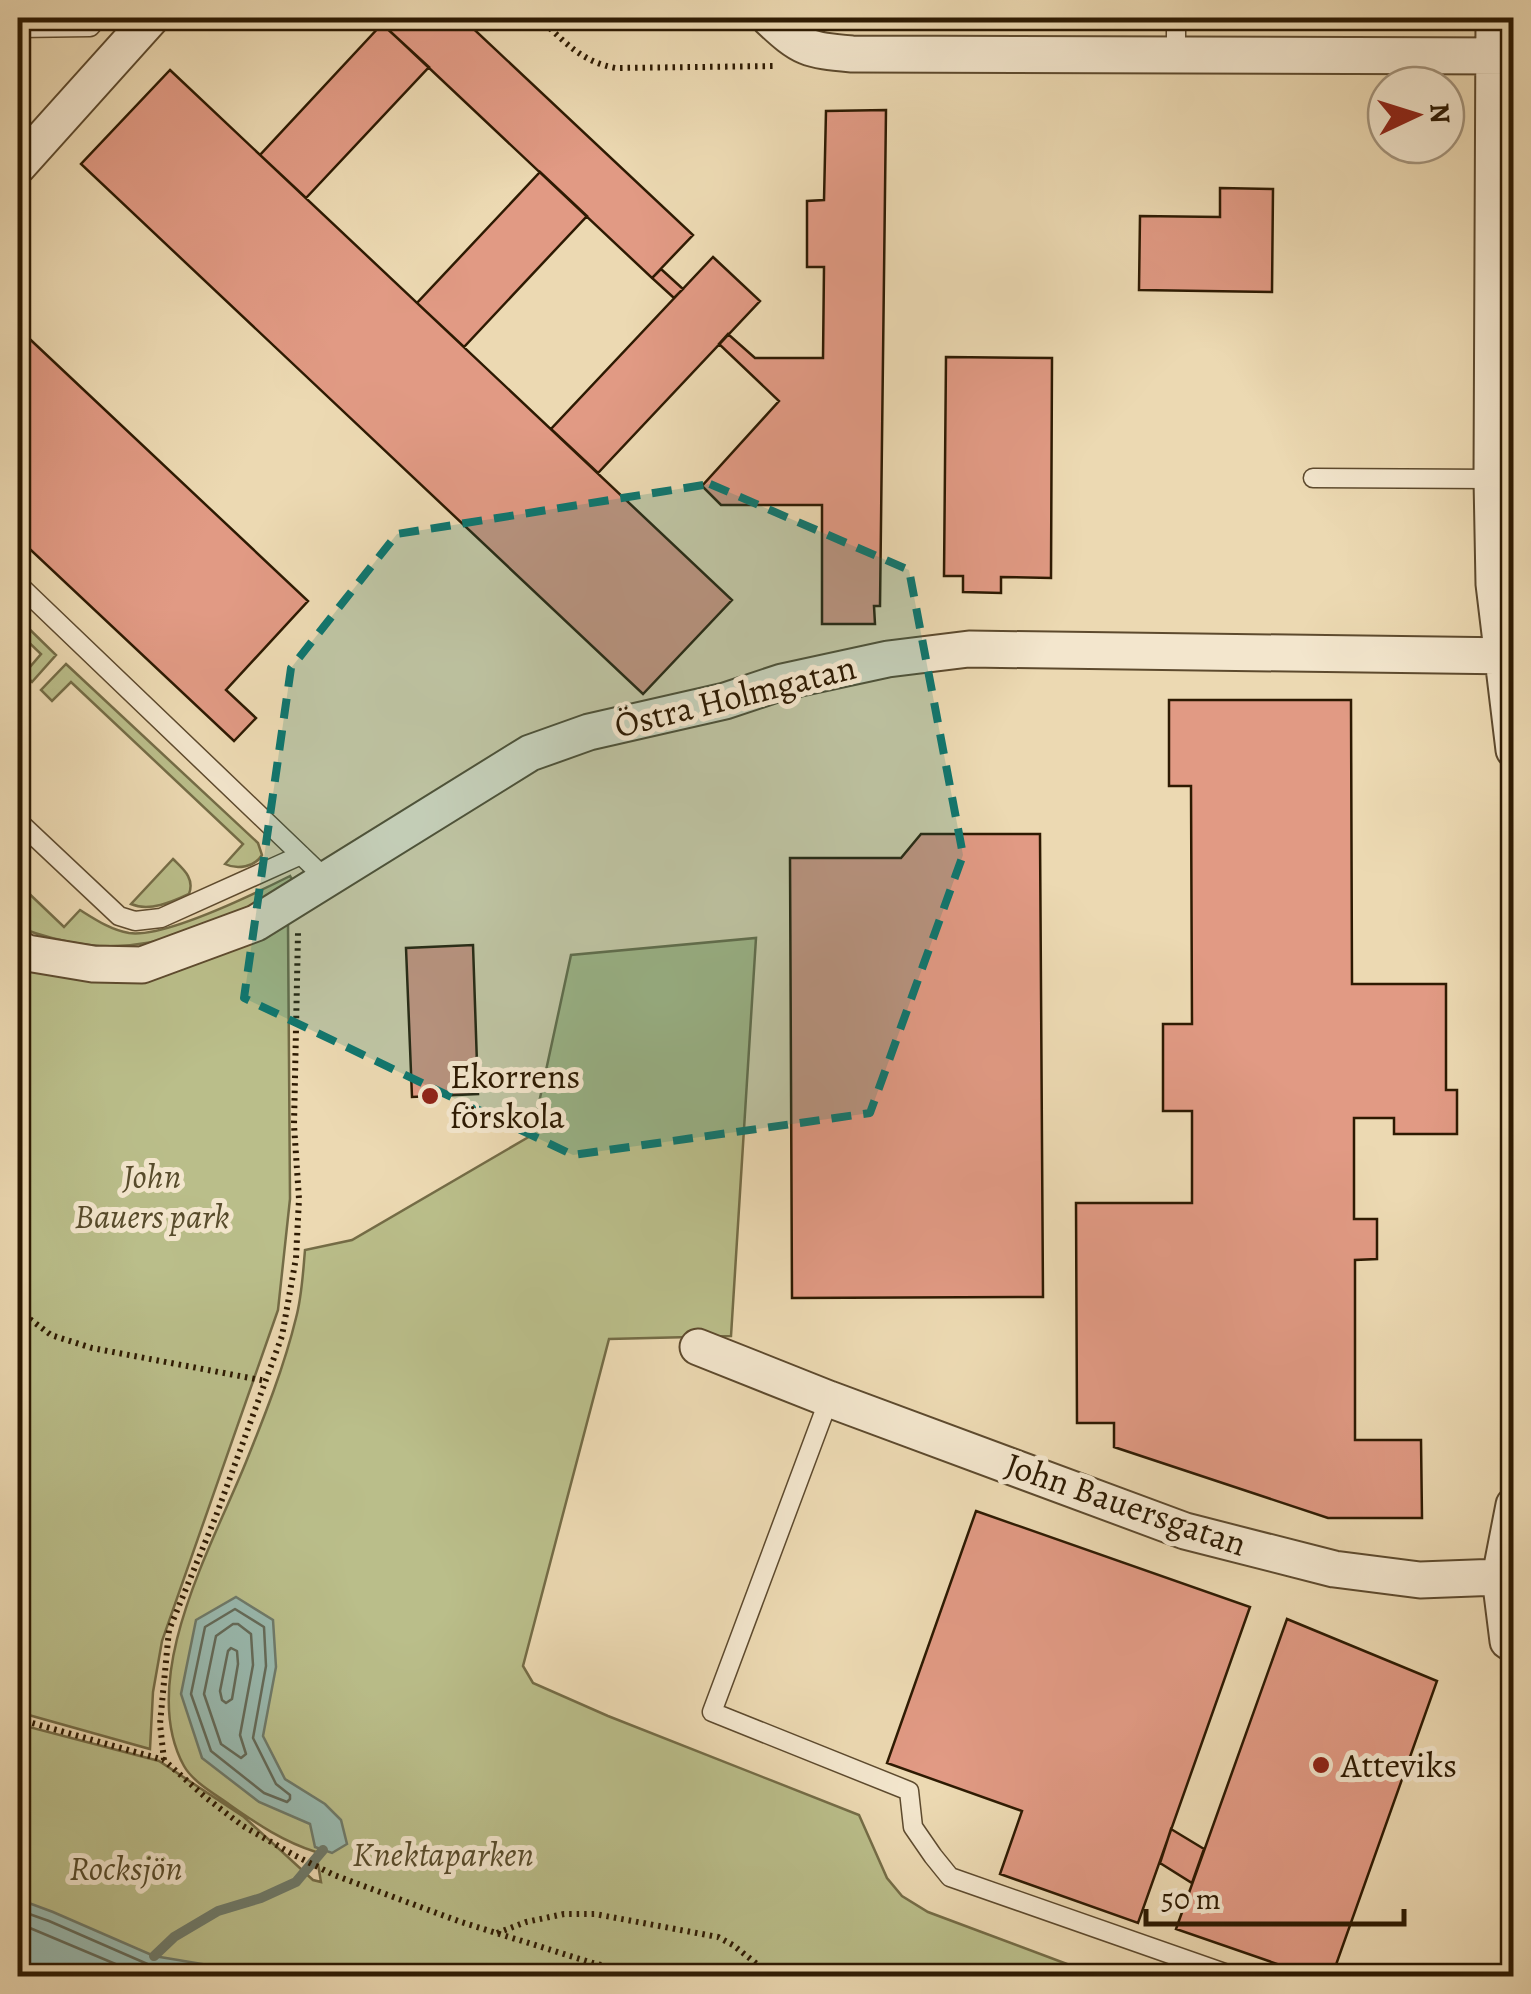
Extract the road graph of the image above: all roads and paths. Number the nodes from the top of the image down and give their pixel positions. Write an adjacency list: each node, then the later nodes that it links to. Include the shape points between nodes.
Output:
1 (98, 18): 7 (lane, via 90,27)
2 (151, 18): 11 (street)
3 (538, 18): 10 (path, via 598,65)
4 (769, 18): 8 (street, via 808,49 830,52)
5 (1176, 18): 8 (lane)
6 (1494, 18): 9 (street)
7 (18, 28)
8 (1176, 55): 9 (street)
9 (1504, 56): 13 (street)
10 (775, 66)
11 (18, 166)
12 (1314, 478): 13 (lane)
13 (1492, 480): 15 (street, via 1494,584)
14 (18, 584): 18 (lane)
15 (1508, 656): 16 (street); 18 (street, Östra Holmgatan, via 969,649 888,659 590,732 530,753)
16 (1514, 750)
17 (18, 821): 18 (lane, via 120,916 135,921)
18 (309, 877): 19 (street, Östra Holmgatan, via 256,923 142,965 93,964); 22 (path, via 294,1125 296,1258)
19 (18, 948)
20 (18, 1310): 22 (path, via 51,1335 92,1348)
21 (698, 1347): 23 (street, John Bauersgatan)
22 (266, 1381): 28 (path, via 169,1630 160,1724)
23 (828, 1398): 25 (street, John Bauersgatan, via 1186,1531 1334,1569 1420,1580); 32 (lane, via 712,1712 909,1791 914,1826 950,1876)
24 (1514, 1505): 25 (street)
25 (1500, 1577): 26 (street, via 1508,1641)
26 (1514, 1645)
27 (18, 1719): 28 (path)
28 (164, 1760): 29 (path, via 243,1826 294,1856)
29 (496, 1933): 30 (path); 31 (path, via 564,1914 595,1914 718,1937)
30 (648, 1976)
31 (772, 1976)
32 (1233, 1976)

